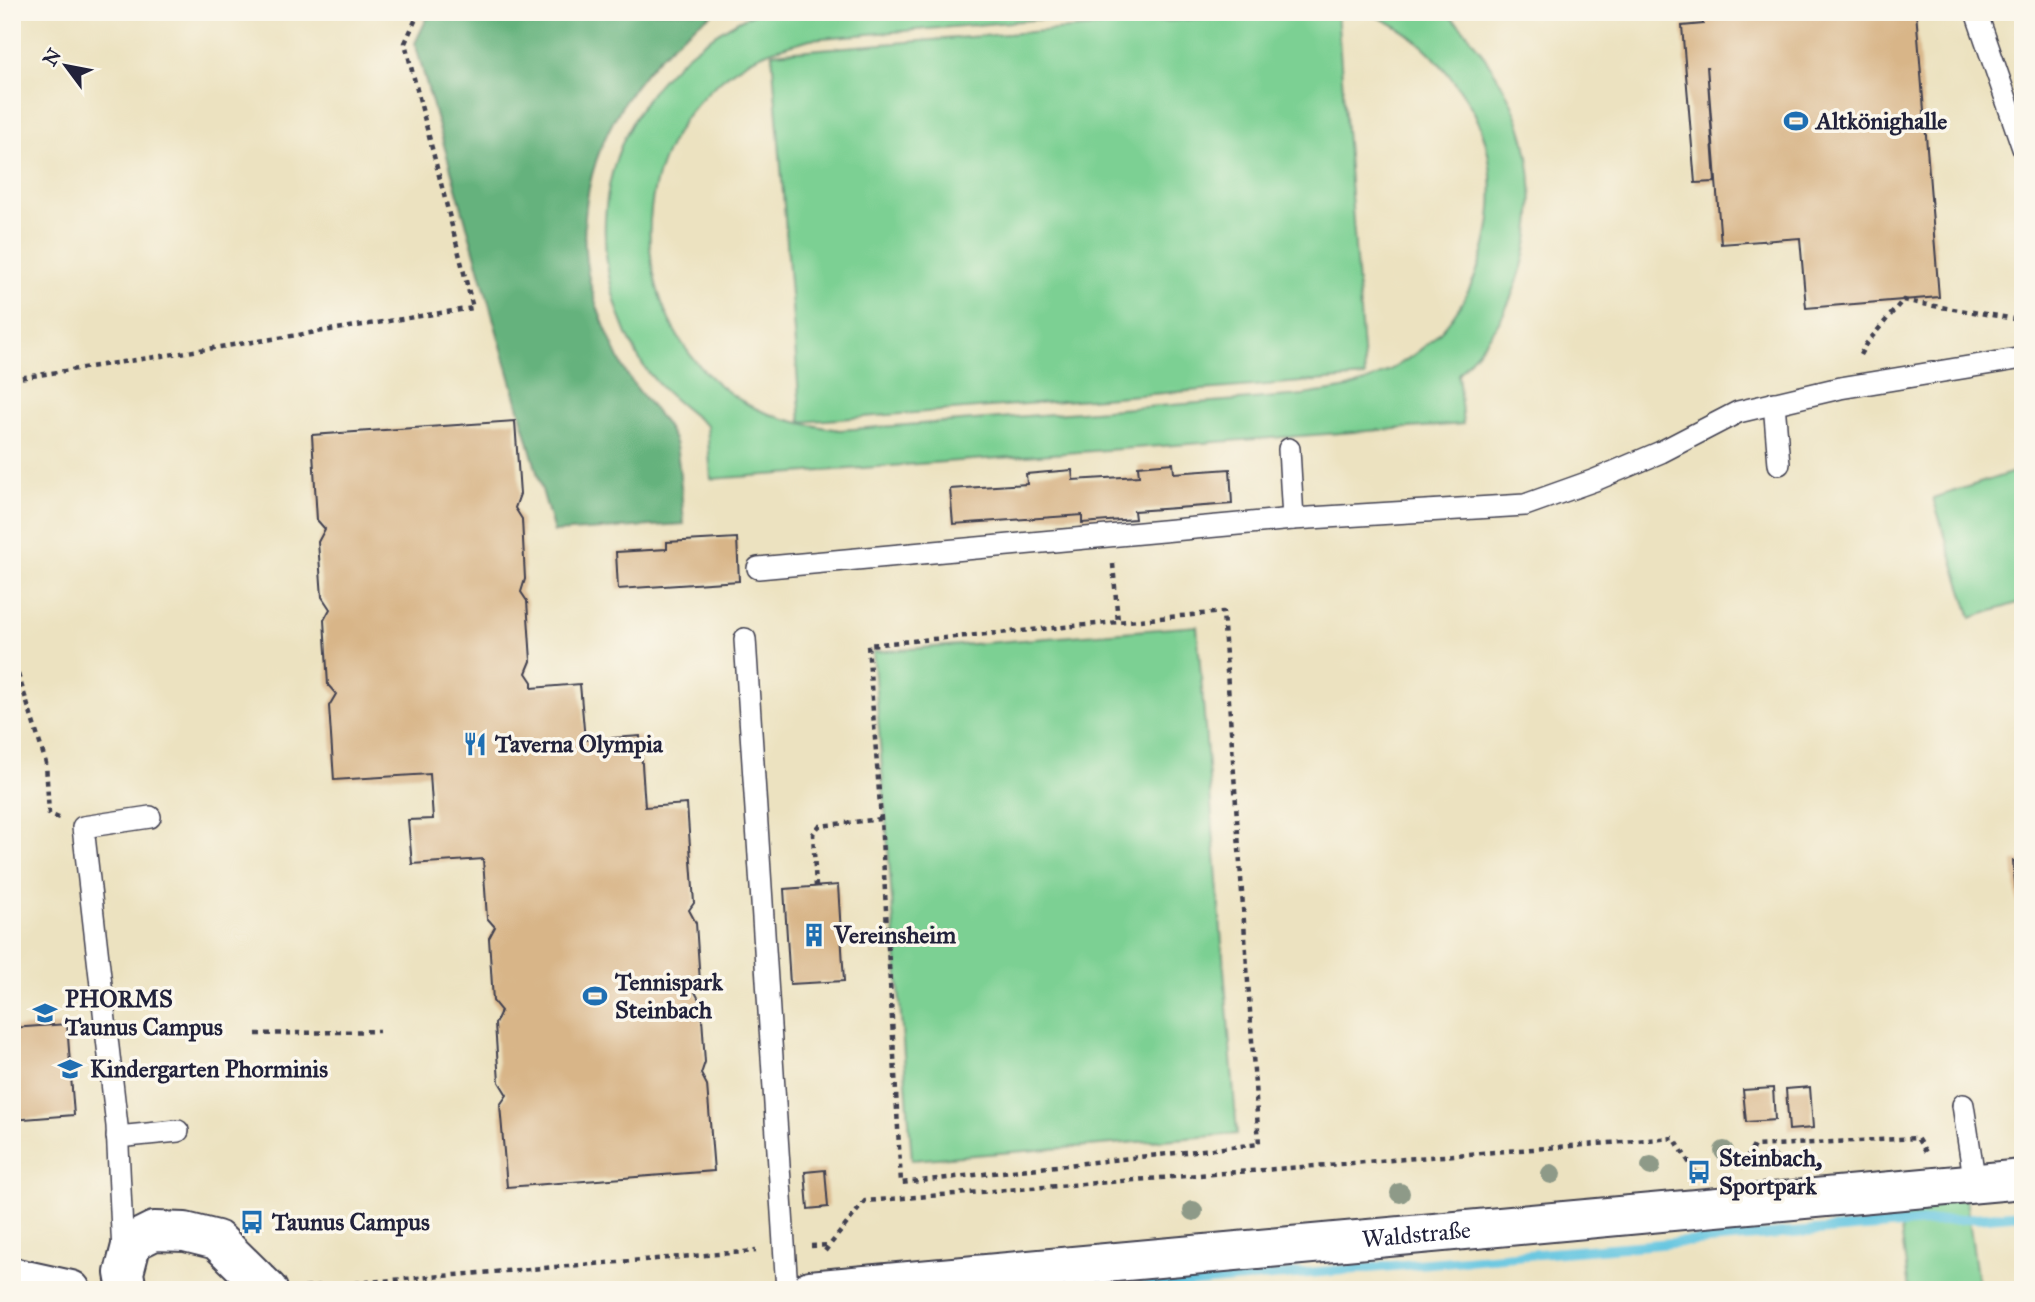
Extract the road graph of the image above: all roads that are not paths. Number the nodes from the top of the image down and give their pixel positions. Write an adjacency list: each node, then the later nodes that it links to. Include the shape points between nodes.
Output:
1 (1976, 12): 2 (lane)
2 (2023, 148)
3 (2023, 358): 4 (lane, via 1840,388)
4 (1774, 404): 6 (lane); 7 (lane, via 1738,412 1661,452 1525,505)
5 (1289, 449): 7 (lane)
6 (1779, 464)
7 (1293, 519): 8 (lane)
8 (758, 568)
9 (745, 639): 20 (lane)
10 (150, 817): 13 (lane, via 83,827)
11 (1963, 1105): 15 (lane)
12 (178, 1131): 13 (lane)
13 (117, 1136): 17 (lane)
14 (2023, 1179): 15 (street, Waldstraße)
15 (1975, 1184): 21 (street, Waldstraße)
16 (12, 1278): 18 (street)
17 (125, 1281): 19 (street, via 132,1242 154,1231 185,1232 217,1240)
18 (71, 1290)
19 (267, 1290)
20 (787, 1290)
21 (810, 1290)

